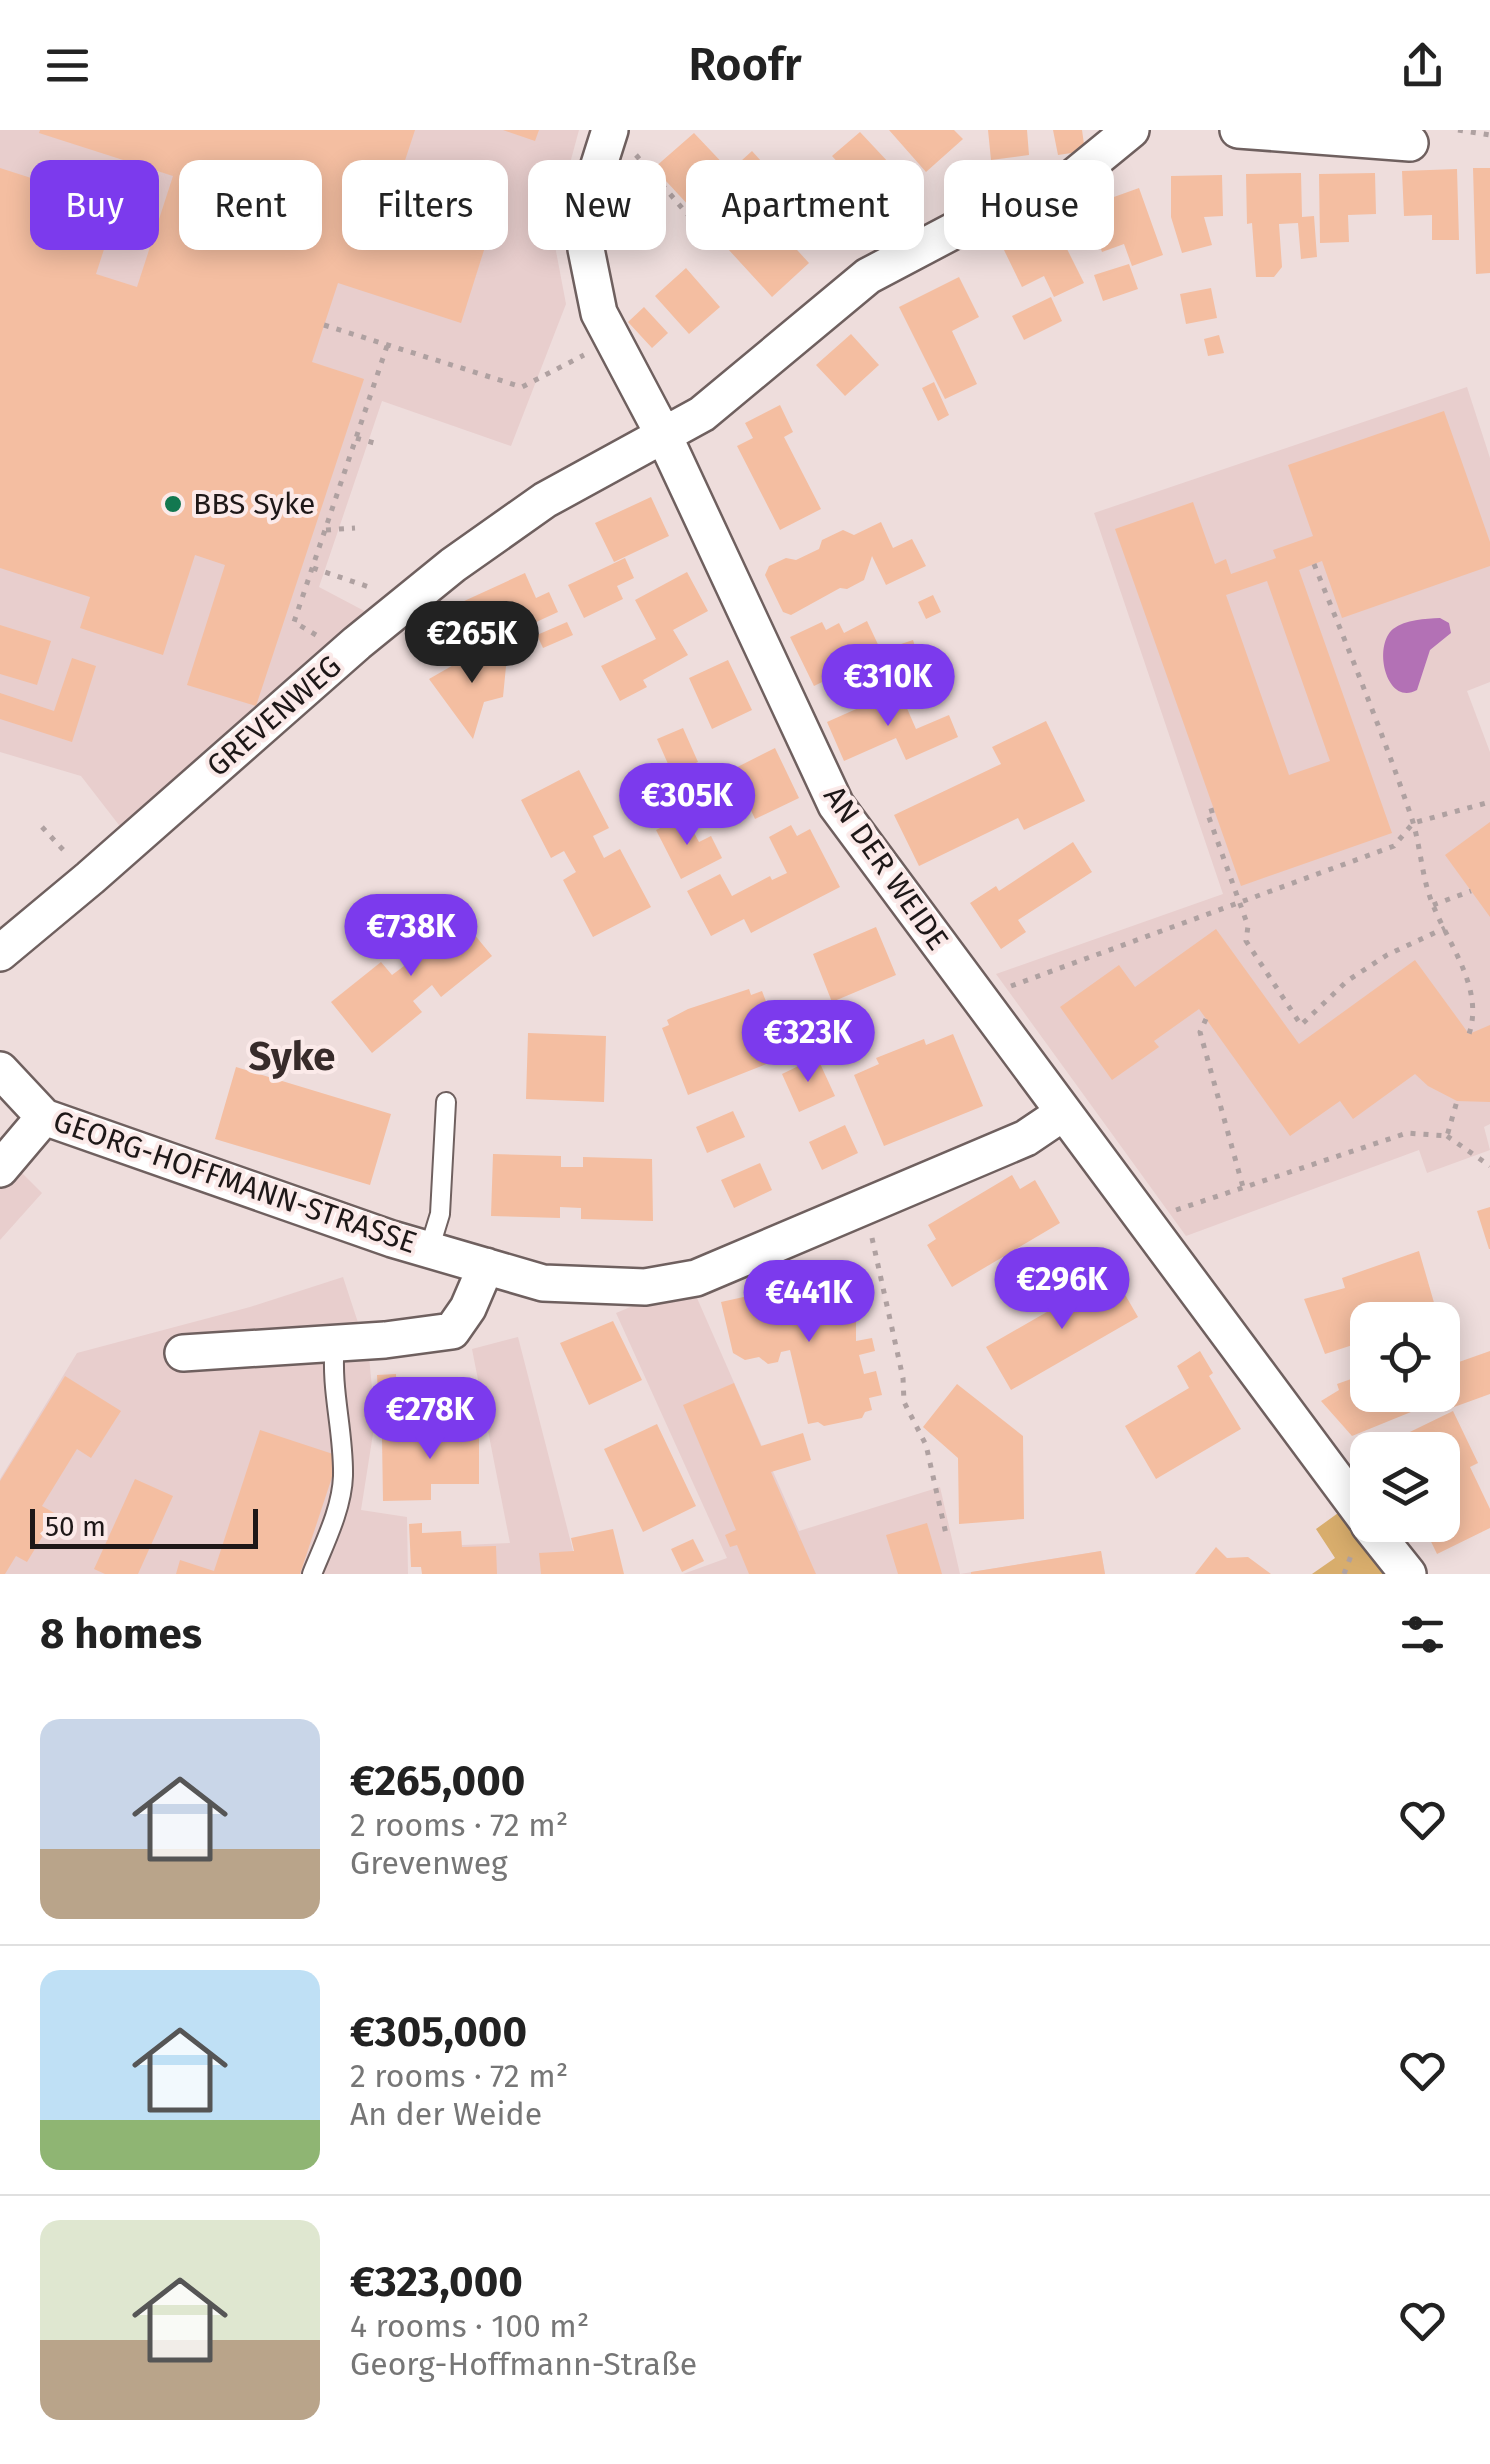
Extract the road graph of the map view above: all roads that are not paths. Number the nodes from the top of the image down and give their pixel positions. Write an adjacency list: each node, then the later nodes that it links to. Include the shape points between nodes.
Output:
1 (1131, 130): 5 (street, GREVENWEG, via 1048,198 959,228 868,276 702,414)
2 (1238, 130): 4 (street)
3 (618, 137): 5 (street, AN DER WEIDE, via 590,190 586,250 599,313)
4 (1410, 143)
5 (664, 436): 6 (street, GREVENWEG, via 544,500 453,565); 9 (street, AN DER WEIDE, via 836,804)
6 (0, 953)
7 (0, 1070): 10 (street, GEORG-HOFFMANN-STRASSE)
8 (446, 1102): 12 (lane, via 440,1214)
9 (1064, 1113): 13 (street, GEORG-HOFFMANN-STRASSE, via 1026,1138 696,1278 644,1287 543,1283); 16 (street, AN DER WEIDE)
10 (44, 1116): 11 (street); 12 (street, GEORG-HOFFMANN-STRASSE)
11 (0, 1169)
12 (429, 1250): 13 (street, GEORG-HOFFMANN-STRASSE)
13 (486, 1266): 14 (street, via 452,1332)
14 (336, 1343): 15 (street); 18 (lane, via 332,1372 343,1481)
15 (183, 1352)
16 (1350, 1499)
17 (1382, 1542): 19 (street, AN DER WEIDE)
18 (312, 1574)
19 (1408, 1574)

